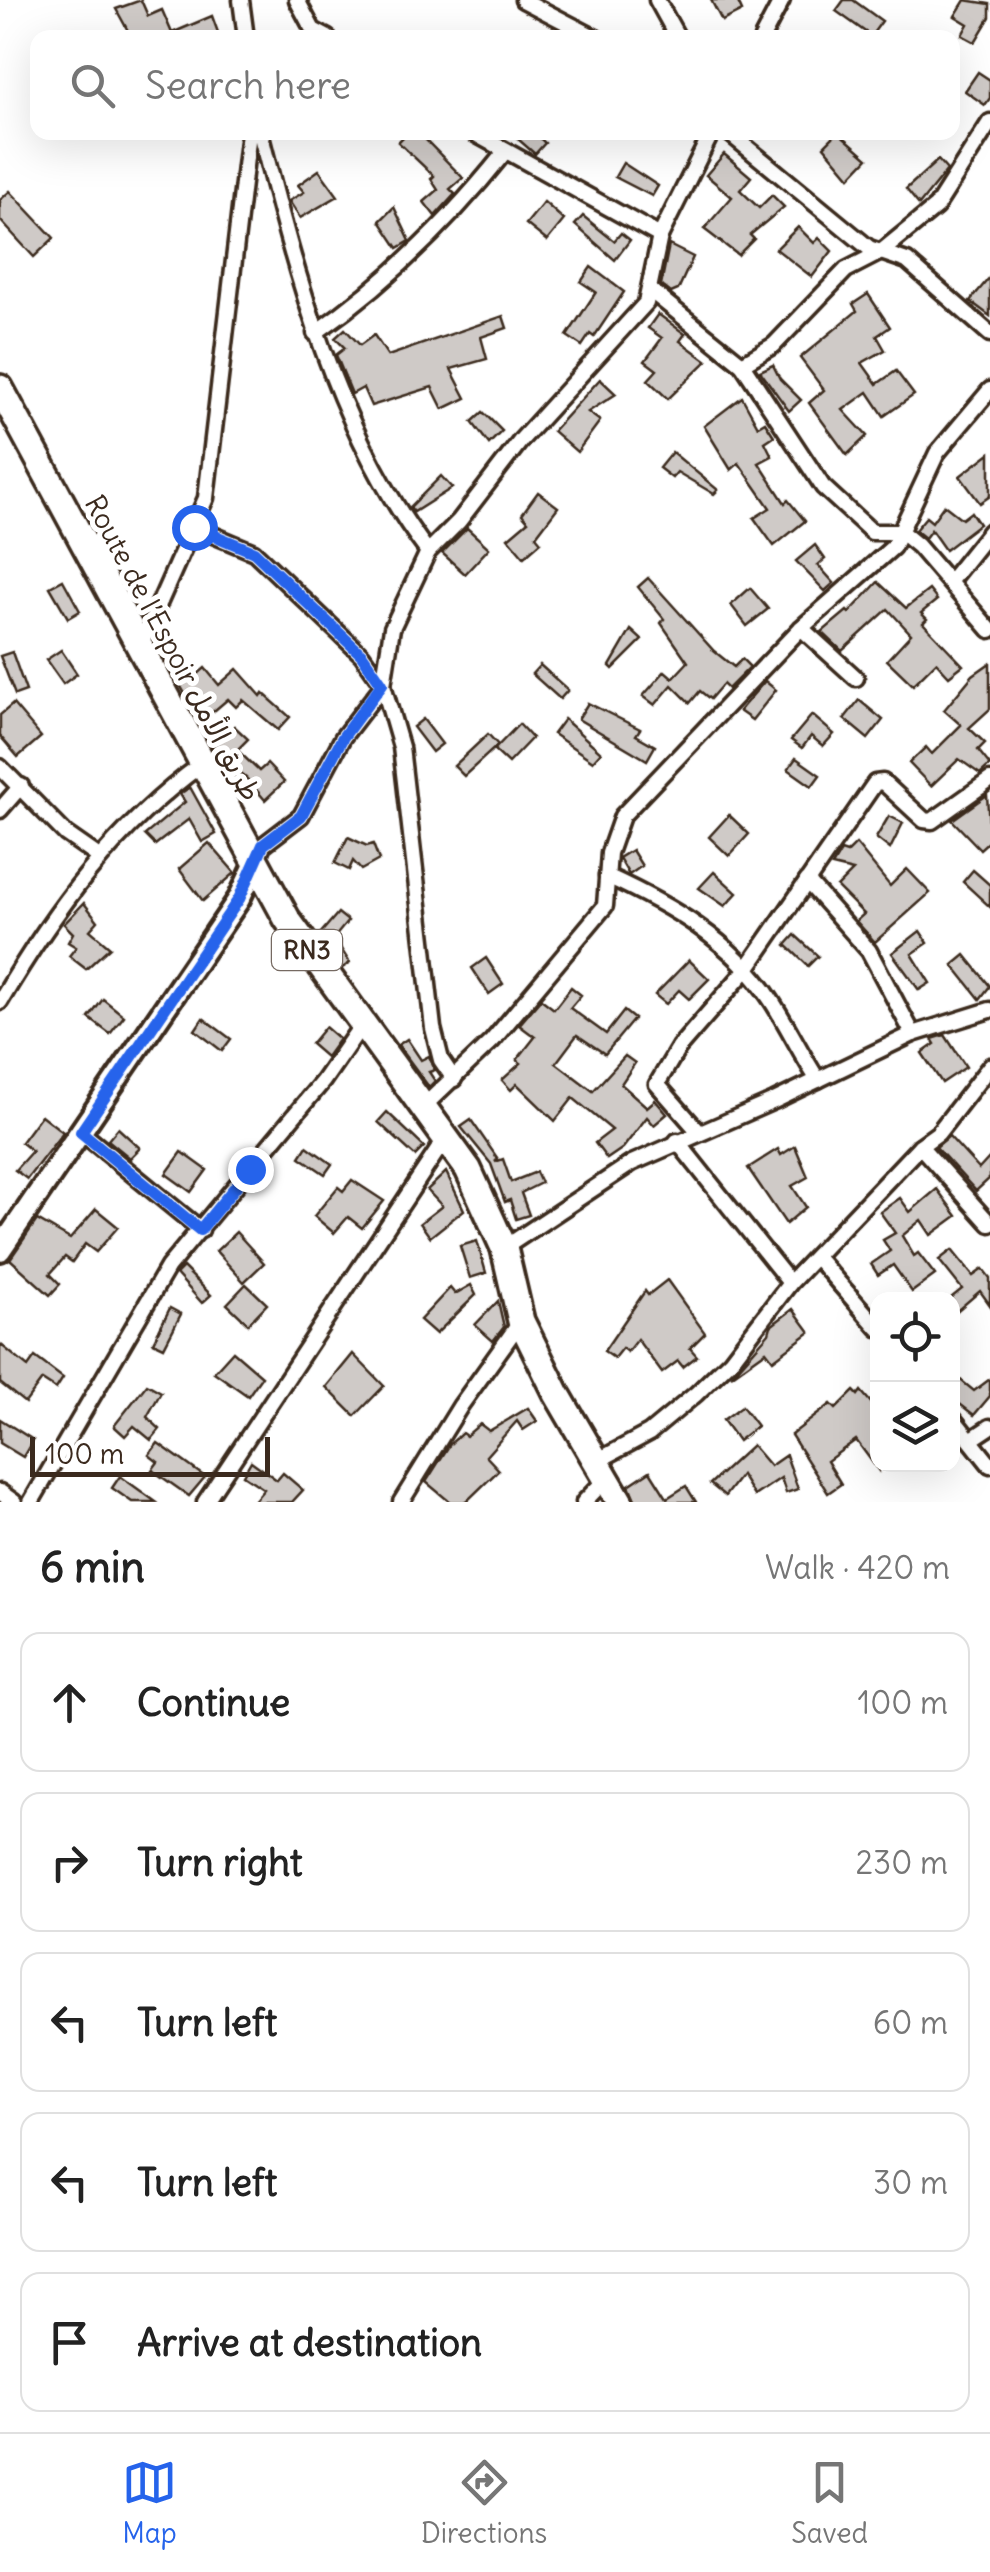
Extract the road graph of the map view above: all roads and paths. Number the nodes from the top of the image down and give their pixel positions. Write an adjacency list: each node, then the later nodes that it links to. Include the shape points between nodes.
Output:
1 (241, 0): 6 (street)
2 (296, 0): 7 (street)
3 (524, 0): 8 (street)
4 (657, 0): 9 (street)
5 (782, 0): 10 (street)
6 (245, 30)
7 (314, 30)
8 (581, 30)
9 (674, 30)
10 (766, 30)
11 (990, 122): 19 (street, via 936,207)
12 (247, 140): 26 (street, via 216,435)
13 (262, 140): 21 (street)
14 (484, 140): 17 (street)
15 (708, 140): 18 (street)
16 (738, 140): 19 (street)
17 (504, 153): 18 (street); 21 (street, via 459,208 367,297)
18 (660, 236): 20 (street)
19 (881, 252): 22 (street, via 907,260); 23 (street, via 846,270 774,346)
20 (650, 290): 23 (street); 29 (street, via 615,342)
21 (316, 334): 29 (street, via 360,437)
22 (990, 334)
23 (742, 364): 28 (street, via 824,487 872,532)
24 (990, 390): 28 (street, via 938,453)
25 (1, 392): 33 (highway, Route de l’Espoir طريق الأمل / RN3)
26 (194, 527): 33 (street); 35 (street, via 254,552 362,655)
27 (990, 531): 30 (street)
28 (901, 532): 30 (street); 31 (street, via 893,547)
29 (428, 552): 35 (street, via 392,628)
30 (950, 581): 32 (street)
31 (801, 628): 34 (street); 43 (street, via 622,816)
32 (990, 630)
33 (138, 650): 36 (highway, Route de l’Espoir طريق الأمل / RN3)
34 (856, 678)
35 (382, 684): 42 (street, via 343,737 301,816 263,845); 51 (street, via 401,748 433,1028)
36 (202, 764): 41 (street, via 152,800); 42 (highway, Route de l’Espoir طريق الأمل / RN3)
37 (0, 767): 39 (street)
38 (990, 780): 44 (street, via 932,822 883,782 875,783)
39 (21, 786): 40 (street); 41 (street, via 66,834)
40 (0, 810)
41 (99, 856): 46 (street, via 37,938)
42 (255, 865): 48 (highway, Route de l’Espoir طريق الأمل / RN3); 54 (main road, via 239,899)
43 (607, 876): 45 (street, via 668,904); 51 (street, via 605,906 588,929)
44 (806, 881): 45 (street); 49 (street, via 869,951)
45 (746, 970): 52 (street); 55 (street, via 679,1047 657,1084)
46 (0, 1002)
47 (990, 1010): 49 (street)
48 (360, 1026): 53 (highway, Route de l’Espoir طريق الأمل / RN3); 60 (street)
49 (913, 1034): 52 (street)
50 (990, 1066): 58 (street)
51 (454, 1079): 53 (street)
52 (818, 1080): 55 (street)
53 (425, 1106): 56 (highway, Route de l’Espoir طريق الأمل / RN3)
54 (81, 1132): 60 (street); 62 (main road)
55 (699, 1132): 57 (street)
56 (447, 1135): 61 (highway, Route de l’Espoir طريق الأمل / RN3); 75 (street)
57 (677, 1141): 61 (street); 64 (street)
58 (920, 1146): 59 (street); 63 (street)
59 (990, 1224)
60 (200, 1230): 74 (street, via 158,1284)
61 (504, 1248): 66 (highway, Route de l’Espoir طريق الأمل / RN3)
62 (0, 1250)
63 (817, 1258): 64 (street); 65 (street)
64 (790, 1283): 71 (street, via 731,1360)
65 (870, 1319)
66 (521, 1321): 71 (highway, Route de l’Espoir طريق الأمل / RN3); 76 (street)
67 (990, 1426): 69 (street)
68 (960, 1427): 69 (street)
69 (972, 1440): 70 (street)
70 (990, 1465)
71 (602, 1470): 77 (street); 78 (highway, Route de l’Espoir طريق الأمل / RN3)
72 (0, 1492): 73 (street)
73 (14, 1502)
74 (31, 1502)
75 (205, 1502)
76 (400, 1502)
77 (584, 1502)
78 (620, 1502)

